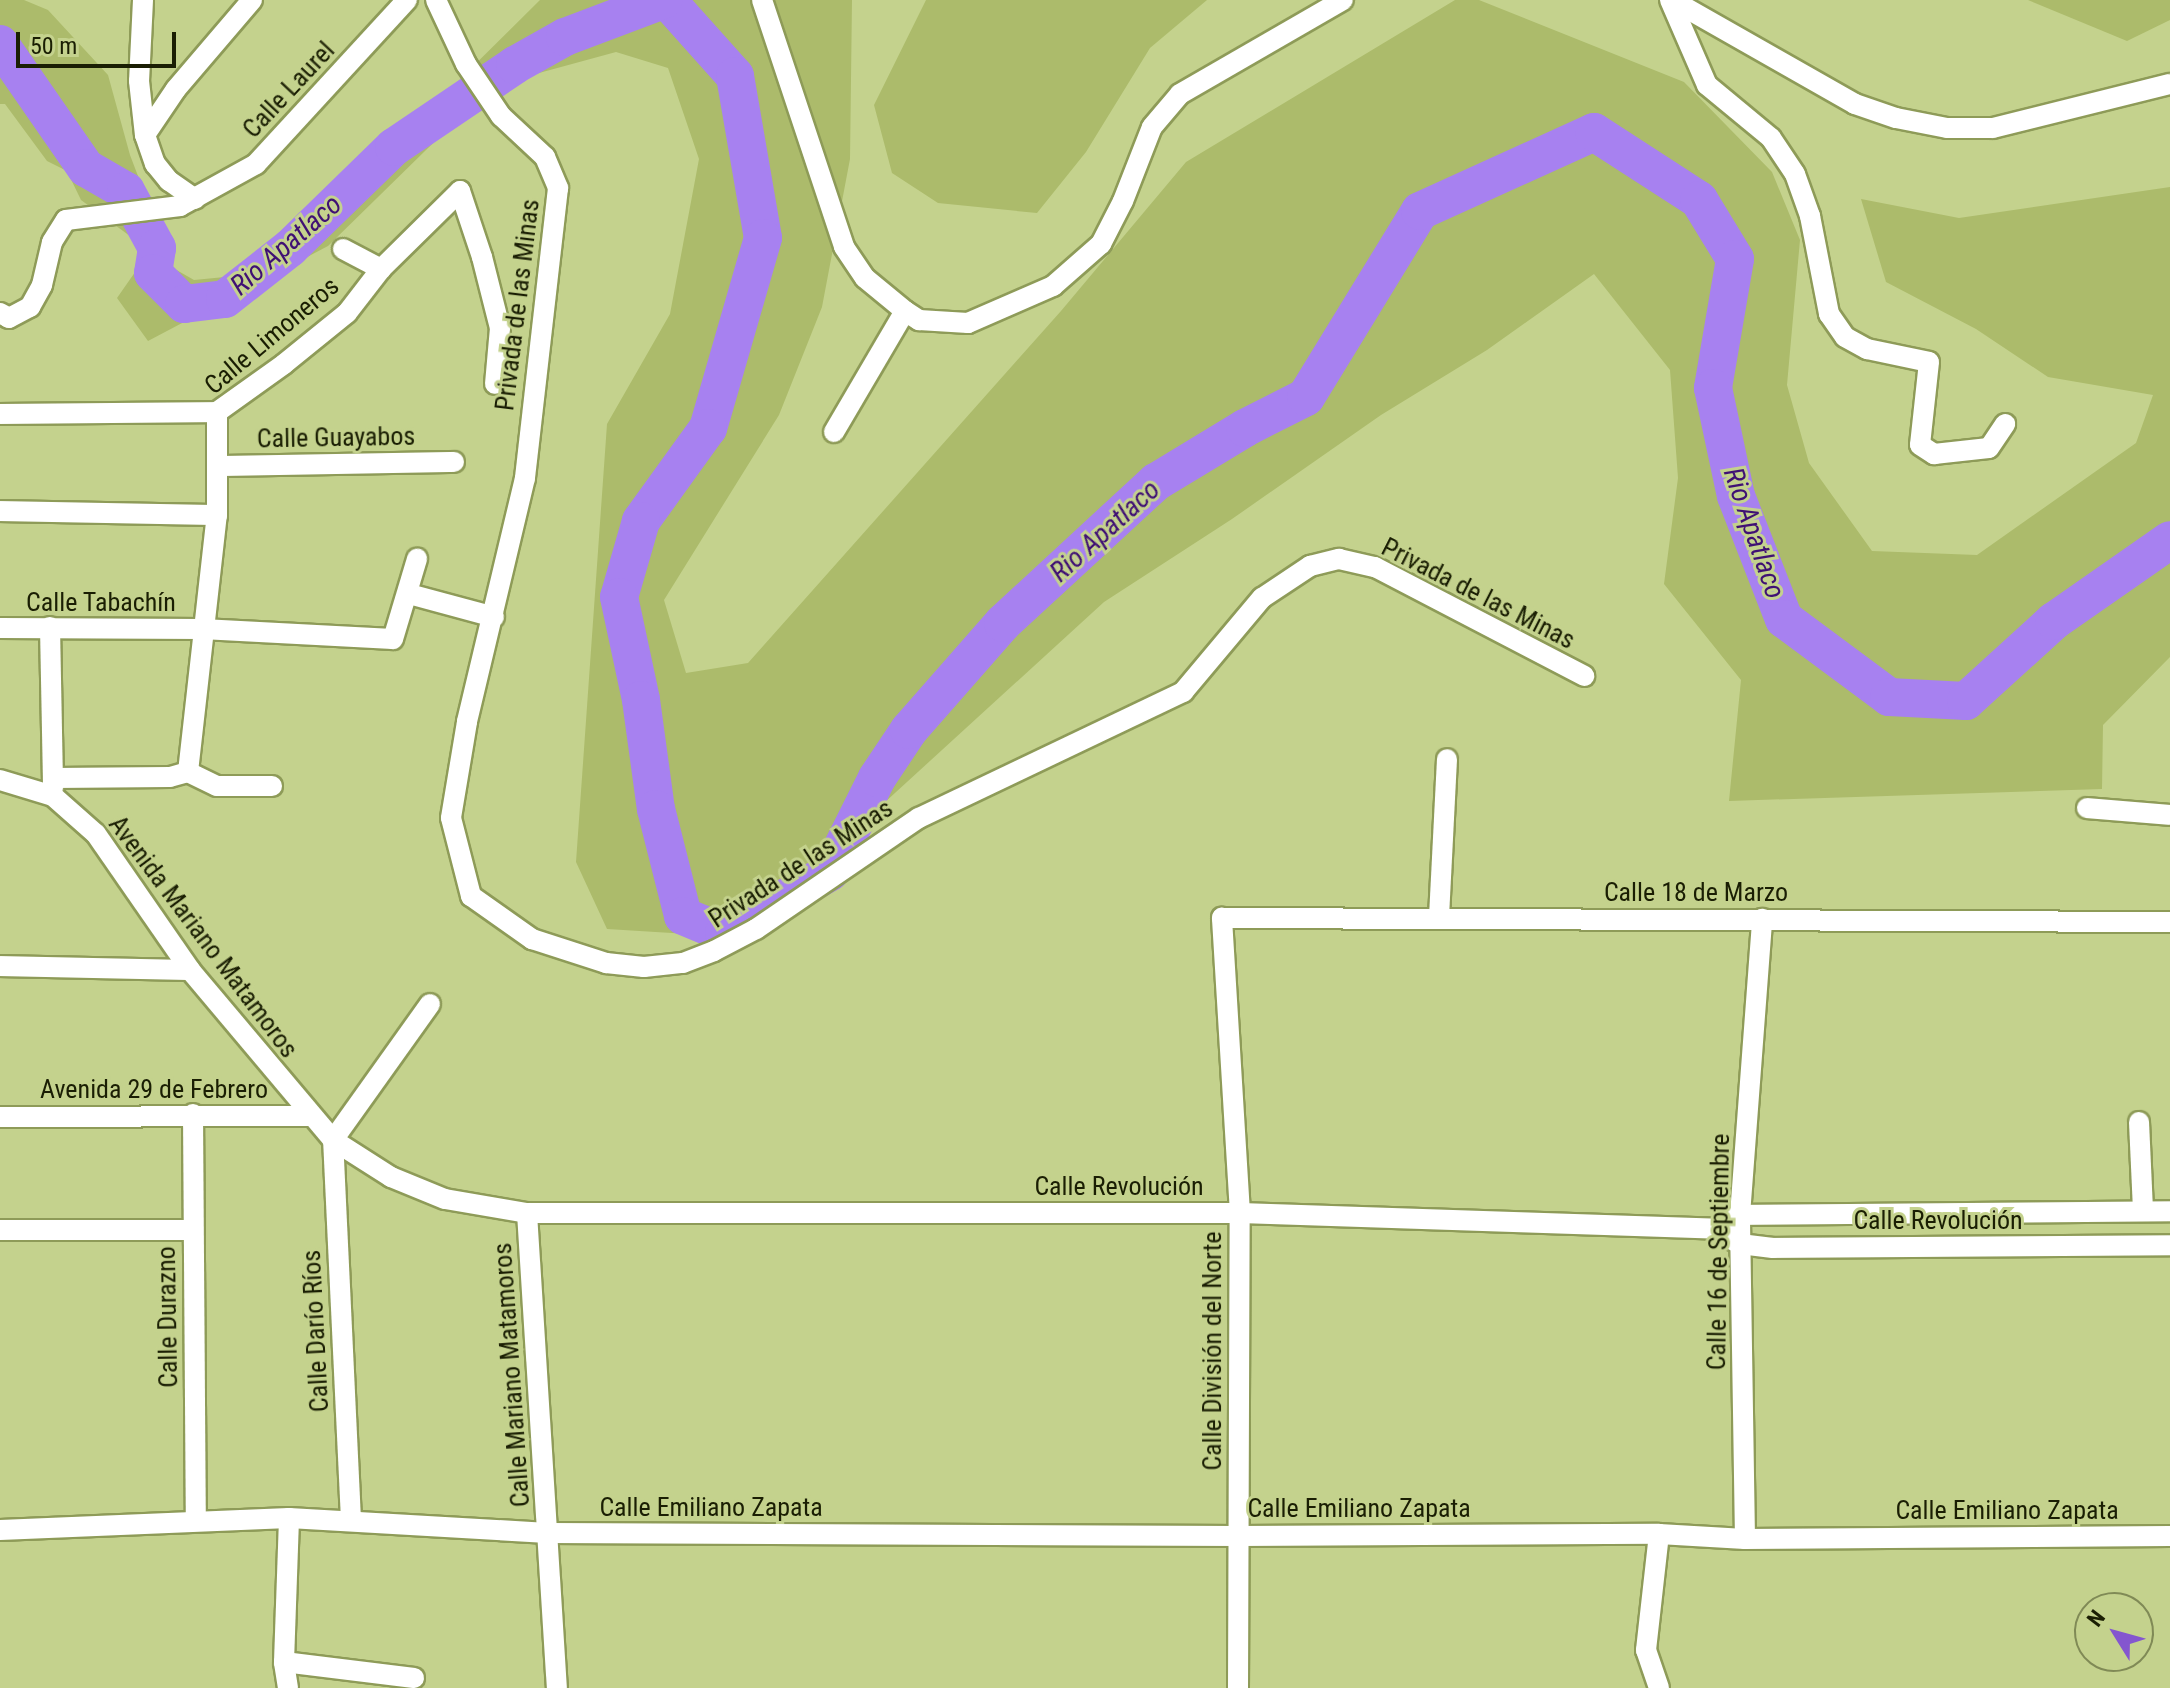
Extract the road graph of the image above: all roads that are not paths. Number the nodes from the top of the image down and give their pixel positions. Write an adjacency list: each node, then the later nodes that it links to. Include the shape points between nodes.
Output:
1 (143, 0): 9 (street, via 139,72)
2 (252, 0): 9 (street, via 176,89)
3 (407, 0): 10 (street, Calle Laurel, via 256,164)
4 (436, 0): 26 (street, Privada de las Minas, via 466,64 501,116 545,157 558,188 525,478)
5 (762, 0): 13 (street, via 844,247 865,278)
6 (1343, 0): 13 (street, via 1180,94 1152,127 1101,244 1053,286 968,323 919,320)
7 (1671, 0): 8 (street, via 1855,104 1947,128 1993,128); 18 (street, via 1707,85 1771,138 1795,174 1810,216 1829,314 1845,337 1867,349 1929,362 1920,445 1934,454 1989,448)
8 (2170, 84)
9 (145, 135): 10 (street, via 155,164)
10 (195, 199): 14 (street, via 162,210 66,220 52,242 42,285 30,307 9,318)
11 (343, 249): 12 (street)
12 (381, 269): 15 (street, Calle Limoneros, via 460,191 500,328); 16 (street, Calle Limoneros, via 347,313)
13 (905, 311): 19 (street)
14 (0, 313)
15 (495, 384)
16 (217, 412): 17 (street); 21 (street, Calle Limoneros)
17 (0, 414)
18 (2005, 424)
19 (834, 432)
20 (454, 462): 21 (street, Calle Guayabos)
21 (218, 466): 23 (street, Calle Limoneros)
22 (0, 511): 23 (street)
23 (217, 515): 29 (street, Calle Limoneros)
24 (417, 559): 25 (street)
25 (409, 594): 26 (street); 29 (street, Calle Tabachín, via 393,639)
26 (494, 617): 30 (street, Privada de las Minas, via 467,722 451,818 471,896 532,939 606,963 644,967 683,963 714,951 756,929 919,818 1183,692 1262,598 1310,566 1339,559 1375,567)
27 (50, 627): 28 (street, Calle Tabachín); 29 (street, Calle Tabachín); 35 (street)
28 (0, 628)
29 (202, 629): 32 (street, Calle Limoneros)
30 (1584, 676)
31 (1447, 759): 38 (street)
32 (188, 772): 34 (street, via 217,786); 35 (street)
33 (0, 780): 35 (street, Avenida Mariano Matamoros)
34 (272, 786)
35 (54, 787): 43 (street, Avenida Mariano Matamoros, via 96,834)
36 (2087, 808): 37 (street)
37 (2170, 815)
38 (1439, 917): 39 (street, Calle 18 de Marzo); 40 (street, Calle 18 de Marzo)
39 (1222, 918): 53 (street, Calle División del Norte)
40 (1762, 919): 41 (street, Calle 18 de Marzo); 54 (street, Calle 16 de Septiembre)
41 (2170, 922)
42 (0, 966): 43 (street)
43 (190, 970): 46 (street, Avenida Mariano Matamoros)
44 (430, 1004): 49 (street)
45 (193, 1114): 46 (street, Avenida 29 de Febrero); 47 (street, Avenida 29 de Febrero); 57 (street, Calle Durazno)
46 (309, 1116): 49 (street, Avenida Mariano Matamoros)
47 (0, 1117)
48 (2139, 1122): 50 (street)
49 (333, 1140): 52 (street, Avenida Mariano Matamoros, via 391,1177 445,1199); 62 (street, Calle Darío Ríos)
50 (2143, 1210): 51 (street, Calle Revolución); 54 (street, Calle Revolución)
51 (2170, 1211)
52 (527, 1213): 53 (street, Calle Revolución); 64 (street, Calle Mariano Matamoros)
53 (1240, 1213): 55 (street, Calle Revolución); 66 (street, Calle División del Norte)
54 (1740, 1215): 55 (street, Calle Revolución); 58 (street, Calle 16 de Septiembre)
55 (1711, 1229): 58 (street, Calle Revolución)
56 (0, 1230): 57 (street)
57 (193, 1230): 61 (street, Calle Durazno)
58 (1740, 1244): 59 (street, Calle Revolución); 68 (street, Calle 16 de Septiembre)
59 (2170, 1245)
60 (289, 1518): 61 (street); 62 (street); 69 (street)
61 (196, 1519): 63 (street)
62 (351, 1520): 64 (street)
63 (0, 1530)
64 (548, 1533): 66 (street, Calle Emiliano Zapata); 72 (street, Calle Mariano Matamoros)
65 (1659, 1534): 66 (street, Calle Emiliano Zapata); 68 (street, Calle Emiliano Zapata); 74 (street, via 1646,1650)
66 (1239, 1536): 73 (street, Calle División del Norte)
67 (2170, 1536): 68 (street, Calle Emiliano Zapata)
68 (1745, 1539)
69 (284, 1662): 70 (street); 71 (street)
70 (414, 1678)
71 (288, 1688)
72 (557, 1688)
73 (1238, 1688)
74 (1659, 1688)

